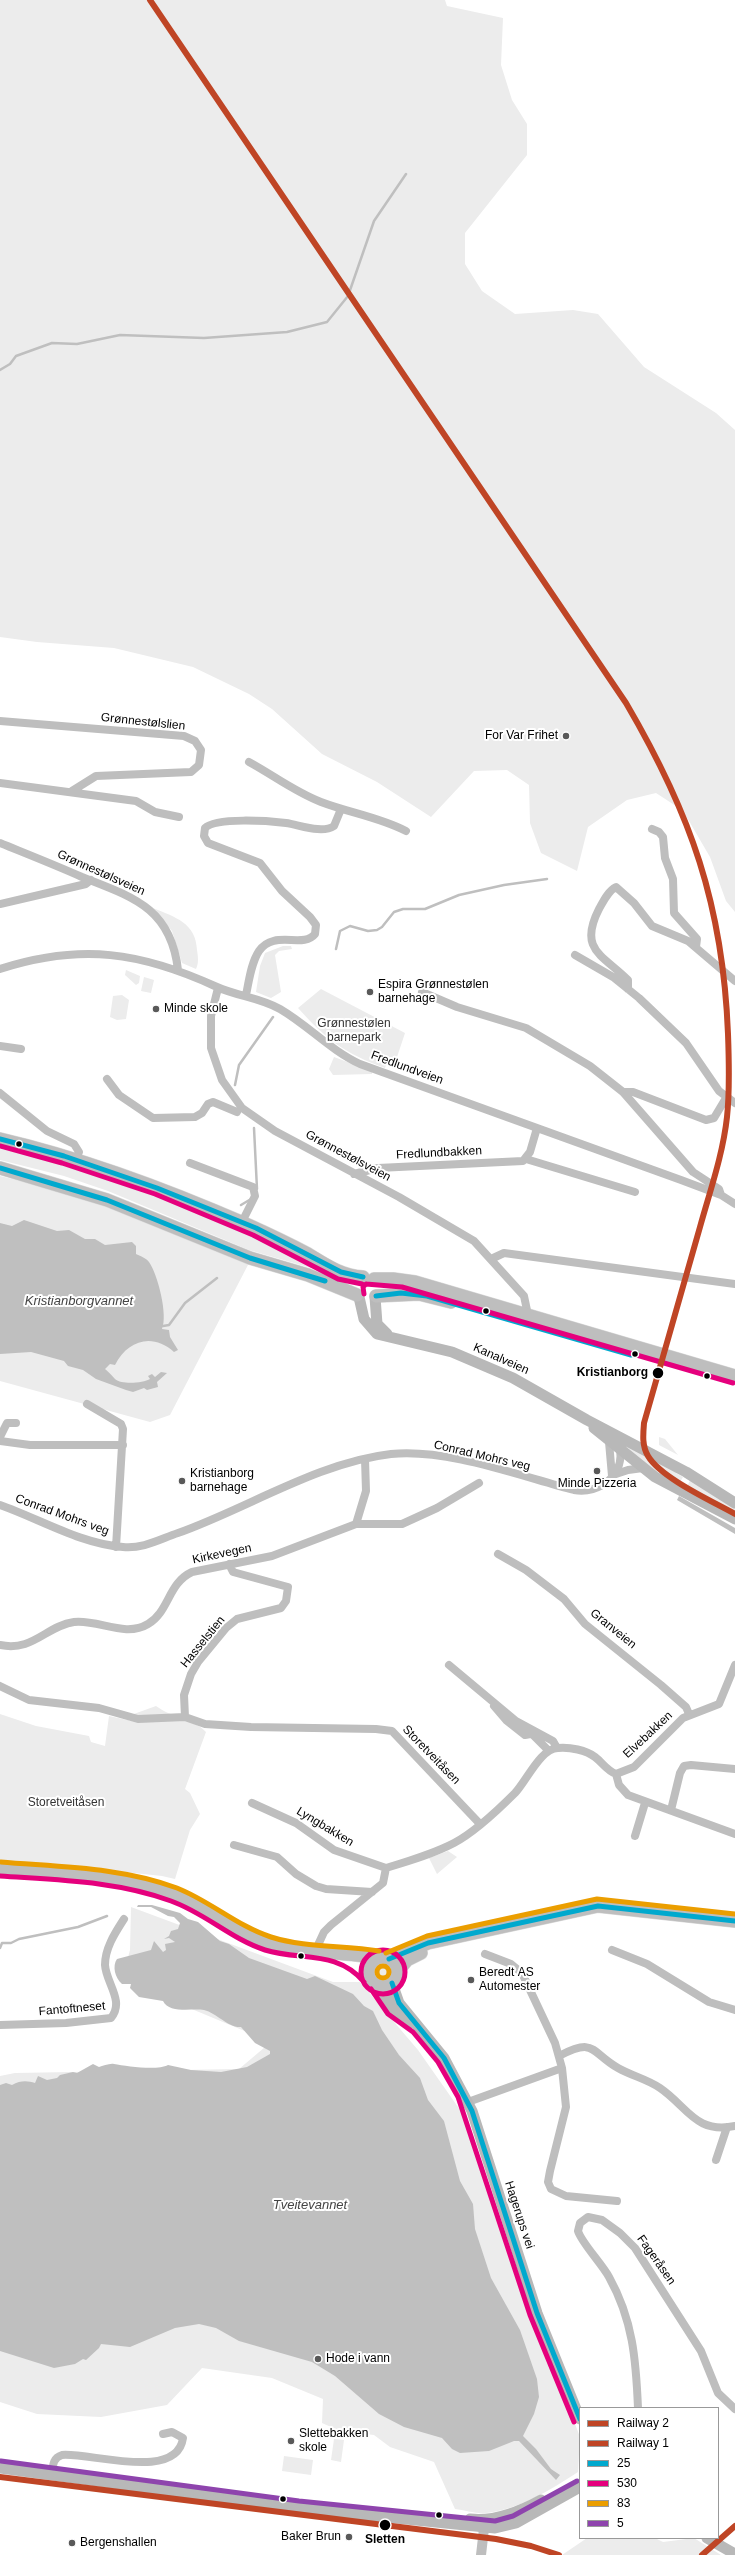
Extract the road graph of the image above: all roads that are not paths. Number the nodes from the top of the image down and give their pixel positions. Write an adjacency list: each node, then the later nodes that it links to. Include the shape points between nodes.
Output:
1 (0, 721): 4 (street, Grønnestølslien, via 184,736 196,741 201,750 199,765 191,772 96,776)
2 (249, 762): 5 (street, via 299,792)
3 (0, 783): 4 (street)
4 (72, 791): 6 (street, via 136,801 155,812)
5 (341, 809): 8 (street, via 384,820); 20 (street, via 334,826 325,829 285,823 218,822 205,828 204,836 208,844 260,863 282,891 316,925 315,934 308,939 278,939 261,948 254,961)
6 (179, 817)
7 (652, 829): 12 (street, via 663,837 665,858 673,879 674,913 697,939)
8 (406, 830)
9 (0, 843): 10 (street, Grønnestølsveien)
10 (91, 880): 11 (street, via 86,884); 15 (street, Grønnestølsveien, via 138,900 150,910 171,939)
11 (0, 904)
12 (696, 947): 16 (street); 18 (street, via 652,926 622,890 614,888 593,922 591,939 601,959 628,980)
13 (575, 955): 18 (street)
14 (0, 969): 15 (street, Fredlundveien, via 48,956 97,953 124,956)
15 (178, 970): 17 (street, Fredlundveien)
16 (735, 981)
17 (218, 988): 20 (street, Fredlundveien); 35 (street, Grønnestølsveien, via 211,1016 211,1048 217,1070 228,1092 242,1108 260,1122)
18 (628, 989): 26 (street, via 686,1044)
19 (422, 992): 24 (street, Fredlundveien, via 457,1007 487,1014 537,1034 590,1066)
20 (246, 995): 29 (street, Fredlundveien, via 291,1016 334,1050 350,1059)
21 (0, 1046): 22 (street)
22 (21, 1049)
23 (107, 1079): 28 (street, via 119,1095 153,1118 195,1117 213,1102)
24 (623, 1092): 26 (street, via 642,1095 706,1120 714,1118); 37 (street, Fredlundveien, via 684,1163 700,1178 719,1188)
25 (0, 1093): 31 (street, via 47,1131 74,1144 79,1152)
26 (726, 1098): 27 (street)
27 (735, 1103)
28 (236, 1112)
29 (538, 1128): 32 (street); 37 (street, Fredlundveien)
30 (0, 1139): 31 (main road)
31 (76, 1159): 41 (main road, via 125,1175 226,1216 284,1242 335,1271)
32 (526, 1159): 35 (street, Fredlundbakken, via 378,1168); 36 (street, Fredlundbakken)
33 (190, 1163): 39 (street, via 253,1187 255,1196)
34 (0, 1168): 43 (main road, via 107,1200 250,1258 308,1275)
35 (354, 1174): 40 (street, Grønnestølsveien, via 460,1232)
36 (635, 1192)
37 (721, 1195): 38 (street, Fredlundveien)
38 (735, 1204)
39 (244, 1216)
40 (491, 1260): 42 (street, via 504,1254); 45 (street, Grønnestølsveien, via 524,1296)
41 (368, 1278): 43 (main road, via 356,1284); 44 (main road, via 378,1287); 45 (main road, via 393,1278 415,1282)
42 (735, 1284)
43 (358, 1296): 44 (main road, via 368,1300); 46 (main road, Kanalveien, via 364,1318 373,1331 382,1337)
44 (376, 1296): 46 (main road, Kanalveien, via 377,1324 386,1334); 47 (main road, via 401,1293 427,1296)
45 (528, 1315): 47 (main road)
46 (396, 1339): 54 (main road, Kanalveien, via 430,1345 471,1359 532,1387)
47 (632, 1350): 48 (main road)
48 (693, 1368): 49 (main road); 50 (main road)
49 (735, 1376)
50 (735, 1385)
51 (87, 1404): 56 (street, Conrad Mohrs veg, via 121,1424)
52 (16, 1423): 53 (street, via 7,1423)
53 (0, 1437)
54 (612, 1438): 57 (main road, Kanalveien); 60 (street); 62 (main road, Kanalveien, via 686,1472)
55 (0, 1441): 56 (street, via 30,1445)
56 (123, 1445): 66 (street, Conrad Mohrs veg)
57 (620, 1451): 59 (main road, Kanalveien); 60 (street, Conrad Mohrs veg, via 619,1465)
58 (365, 1459): 60 (street, Conrad Mohrs veg, via 400,1453 436,1456 582,1492 596,1490); 65 (street, via 366,1491); 66 (street, Conrad Mohrs veg, via 342,1465 220,1518 145,1545)
59 (643, 1468): 60 (street, Conrad Mohrs veg); 64 (main road, Kanalveien)
60 (612, 1476)
61 (479, 1484): 65 (street, Kirkevegen, via 402,1524)
62 (735, 1503)
63 (0, 1506): 66 (street, Conrad Mohrs veg, via 92,1541)
64 (735, 1519)
65 (356, 1524): 68 (street, Kirkevegen, via 272,1556)
66 (116, 1547)
67 (498, 1554): 73 (street, Granveien, via 526,1570 564,1599 584,1624 661,1685 686,1707)
68 (230, 1564): 69 (street, Kirkevegen, via 204,1568 181,1577 158,1617 137,1629 72,1622 19,1647); 74 (street, Hasselstien, via 233,1572 288,1586 286,1601 276,1610 237,1619 226,1628 191,1674 184,1695)
69 (0, 1645)
70 (449, 1665): 75 (street)
71 (735, 1665): 73 (street, Elvebakken, via 719,1704)
72 (0, 1686): 74 (street, Storetveitåsen, via 29,1700 99,1708 138,1719)
73 (689, 1714): 79 (street, Elvebakken, via 634,1767)
74 (185, 1717): 83 (street, Storetveitåsen, via 205,1724 392,1731)
75 (535, 1734): 76 (street, via 553,1742); 77 (street)
76 (557, 1748): 77 (street); 79 (street, via 588,1752)
77 (548, 1750): 83 (street, via 516,1792)
78 (735, 1769): 82 (street, via 684,1766 680,1773)
79 (616, 1774): 81 (street, via 619,1785 628,1795)
80 (252, 1803): 87 (street, Lyngbakken, via 296,1823 334,1850)
81 (645, 1803): 82 (street); 85 (street)
82 (672, 1810): 84 (street)
83 (480, 1824): 87 (street, via 442,1849)
84 (735, 1834)
85 (635, 1836)
86 (234, 1845): 89 (street, via 277,1857 296,1874 316,1886)
87 (386, 1868): 89 (street, via 383,1883)
88 (0, 1869): 95 (main road, via 94,1878 152,1887 194,1903 249,1936 268,1943 285,1948)
89 (372, 1892): 93 (street, via 324,1932)
90 (124, 1919): 101 (street, Fantoftneset, via 110,1942 106,1958 107,1976 116,2001 111,2018 66,2023)
91 (536, 1919): 92 (main road, via 598,1906); 97 (main road, via 428,1943); 98 (main road, via 419,1953 407,1960)
92 (735, 1921)
93 (318, 1945)
94 (612, 1950): 100 (street, via 647,1964 709,2002)
95 (331, 1952): 97 (main road); 99 (main road, via 358,1964)
96 (485, 1954): 103 (street, via 511,1964 522,1973)
97 (383, 1958): 98 (main road, via 395,1964); 99 (main road, via 369,1968)
98 (395, 1977): 99 (main road, via 385,1986); 102 (main road, Hagerups vei, via 395,1996)
99 (373, 1981): 102 (main road, Hagerups vei, via 393,2009)
100 (735, 2010)
101 (0, 2025)
102 (418, 2028): 105 (main road, Hagerups vei, via 444,2058)
103 (559, 2056): 104 (street); 106 (street, via 578,2047 595,2050 619,2068 661,2088 701,2123 714,2127)
104 (562, 2068): 105 (street); 108 (street, via 566,2107 548,2182 551,2189 566,2196)
105 (468, 2102): 111 (main road, Hagerups vei, via 537,2313)
106 (731, 2127): 107 (street)
107 (716, 2160)
108 (617, 2201)
109 (638, 2407): 110 (street, Fageråsen, via 635,2346 628,2321 609,2278 578,2232 580,2223 588,2217 602,2220 624,2236 635,2248 701,2351 718,2393)
110 (735, 2409)
111 (579, 2417)
112 (163, 2434): 114 (street, via 172,2432 183,2438 180,2448 174,2454 150,2461 129,2463 62,2455 56,2458)
113 (0, 2468): 114 (main road)
114 (52, 2476): 117 (main road, via 298,2508 419,2521)
115 (579, 2479): 117 (main road, via 525,2508)
116 (579, 2488): 117 (main road, via 516,2523 503,2527)
117 (485, 2524): 120 (street)
118 (710, 2539): 119 (main road)
119 (735, 2554)
120 (481, 2555)

